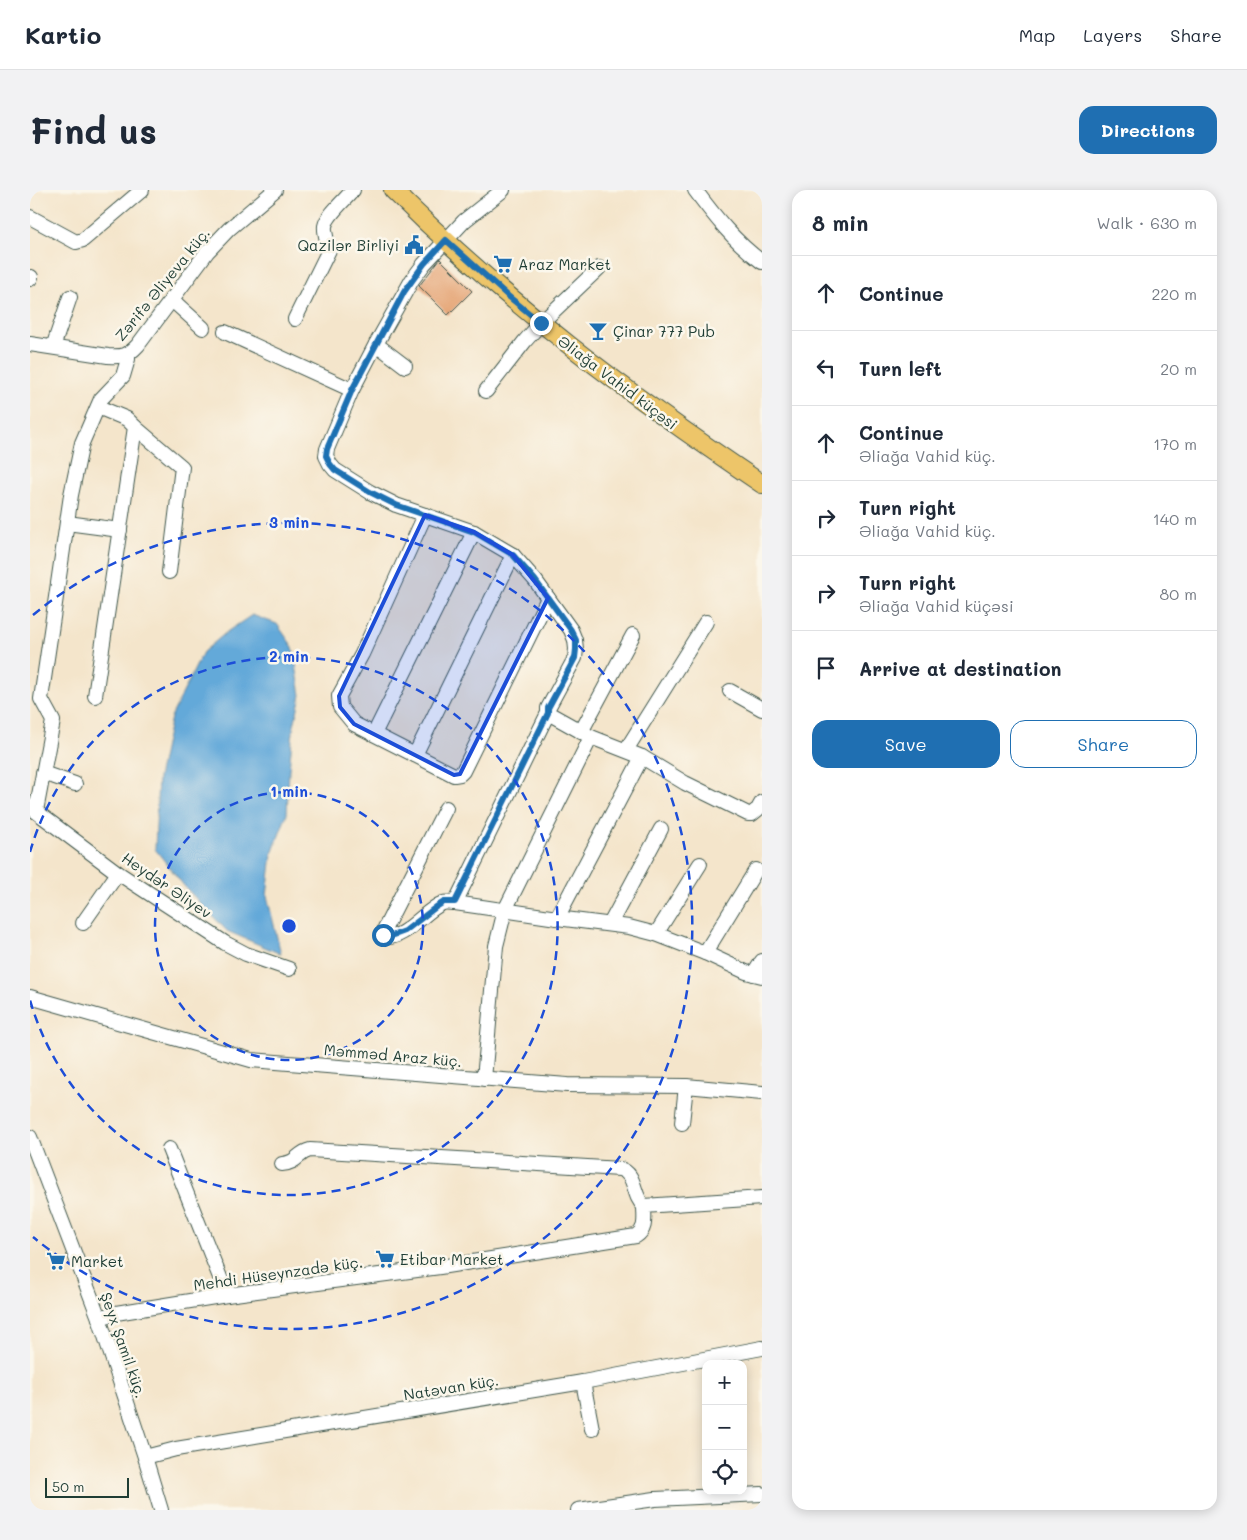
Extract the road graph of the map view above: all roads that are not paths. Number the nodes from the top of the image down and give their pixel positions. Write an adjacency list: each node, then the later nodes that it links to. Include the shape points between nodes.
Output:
1 (142, 190): 7 (street, via 83,240 76,242)
2 (275, 190): 12 (street, Zərifə Əliyeva küç., via 217,240)
3 (353, 190): 13 (street, via 327,220 329,250)
4 (502, 190): 8 (street)
5 (694, 190): 9 (street, via 728,232)
6 (395, 191): 8 (main road, Əliağa Vahid küçəsi)
7 (30, 217)
8 (446, 240): 14 (main road, Əliağa Vahid küçəsi); 18 (street, via 412,280)
9 (762, 262)
10 (599, 268): 14 (street)
11 (70, 297): 19 (street)
12 (171, 298): 15 (street); 20 (street, Zərifə Əliyeva küç.)
13 (295, 319)
14 (541, 323): 23 (street); 26 (main road, Əliağa Vahid küçəsi, via 656,412)
15 (203, 328)
16 (225, 332): 22 (street)
17 (30, 344): 19 (street, Zərifə Əliyeva küç.)
18 (376, 344): 21 (street); 22 (street)
19 (53, 347): 20 (street, Zərifə Əliyeva küç., via 108,356)
20 (128, 354): 24 (street, Heydər Əliyev, via 123,376 101,399)
21 (405, 366)
22 (352, 390): 27 (street, via 327,449 330,464 370,492)
23 (486, 391)
24 (98, 408): 25 (street, via 127,419); 28 (street, Heydər Əliyev, via 82,443)
25 (135, 427): 29 (street); 32 (street, via 182,468)
26 (762, 484)
27 (425, 515): 30 (street); 40 (street, via 362,654 339,696 340,708 354,724)
28 (67, 523): 29 (street); 45 (street, Heydər Əliyev, via 41,699 53,721)
29 (120, 530): 37 (street)
30 (474, 532): 31 (street); 40 (street)
31 (513, 555): 33 (street); 43 (street)
32 (169, 572)
33 (553, 603): 39 (street, via 571,630 576,649 575,658); 43 (street, via 463,771 454,775)
34 (706, 622): 42 (street)
35 (633, 635): 41 (street)
36 (730, 690): 38 (street)
37 (95, 696)
38 (762, 709)
39 (548, 713): 41 (street); 54 (street)
40 (374, 734): 43 (street)
41 (586, 735): 42 (street); 55 (street)
42 (626, 750): 44 (street)
43 (415, 755)
44 (642, 757): 47 (street, via 748,814 758,809); 56 (street)
45 (42, 773): 46 (street); 49 (street, Heydər Əliyev)
46 (75, 784)
47 (762, 802)
48 (446, 808): 54 (street, via 383,935 386,938 405,931 444,902)
49 (33, 809): 53 (street, Heydər Əliyev)
50 (661, 830): 58 (street)
51 (700, 864): 59 (street)
52 (756, 870): 60 (street)
53 (118, 873): 57 (street); 62 (street, Heydər Əliyev, via 225,943)
54 (455, 902): 55 (street)
55 (505, 910): 56 (street); 65 (street, via 496,946)
56 (557, 918): 58 (street)
57 (83, 923)
58 (610, 924): 59 (street)
59 (656, 934): 60 (street)
60 (705, 953): 63 (street)
61 (762, 961): 63 (street)
62 (289, 969)
63 (758, 975)
64 (30, 998): 65 (street, Məmməd Araz küç., via 251,1060)
65 (484, 1080): 66 (street, Məmməd Araz küç., via 567,1085)
66 (686, 1086): 67 (street, Məmməd Araz küç.); 68 (street)
67 (762, 1093)
68 (682, 1123)
69 (30, 1137): 75 (street, Şeyx Şamil küç.)
70 (169, 1149): 74 (street)
71 (282, 1164): 73 (street, via 290,1163 310,1150 620,1169 629,1174)
72 (762, 1198): 73 (street)
73 (644, 1206): 74 (street, Mehdi Hüseynzadə küç., via 644,1226 636,1236 440,1267)
74 (227, 1295): 75 (street, Mehdi Hüseynzadə küç.)
75 (99, 1318): 79 (street, Şeyx Şamil küç.)
76 (762, 1348): 77 (street, Natəvan küç.)
77 (583, 1382): 78 (street); 79 (street, Natəvan küç.)
78 (592, 1429)
79 (145, 1456): 81 (street, Şeyx Şamil küç.)
80 (762, 1494): 82 (street, via 655,1499)
81 (162, 1510)
82 (578, 1510)

